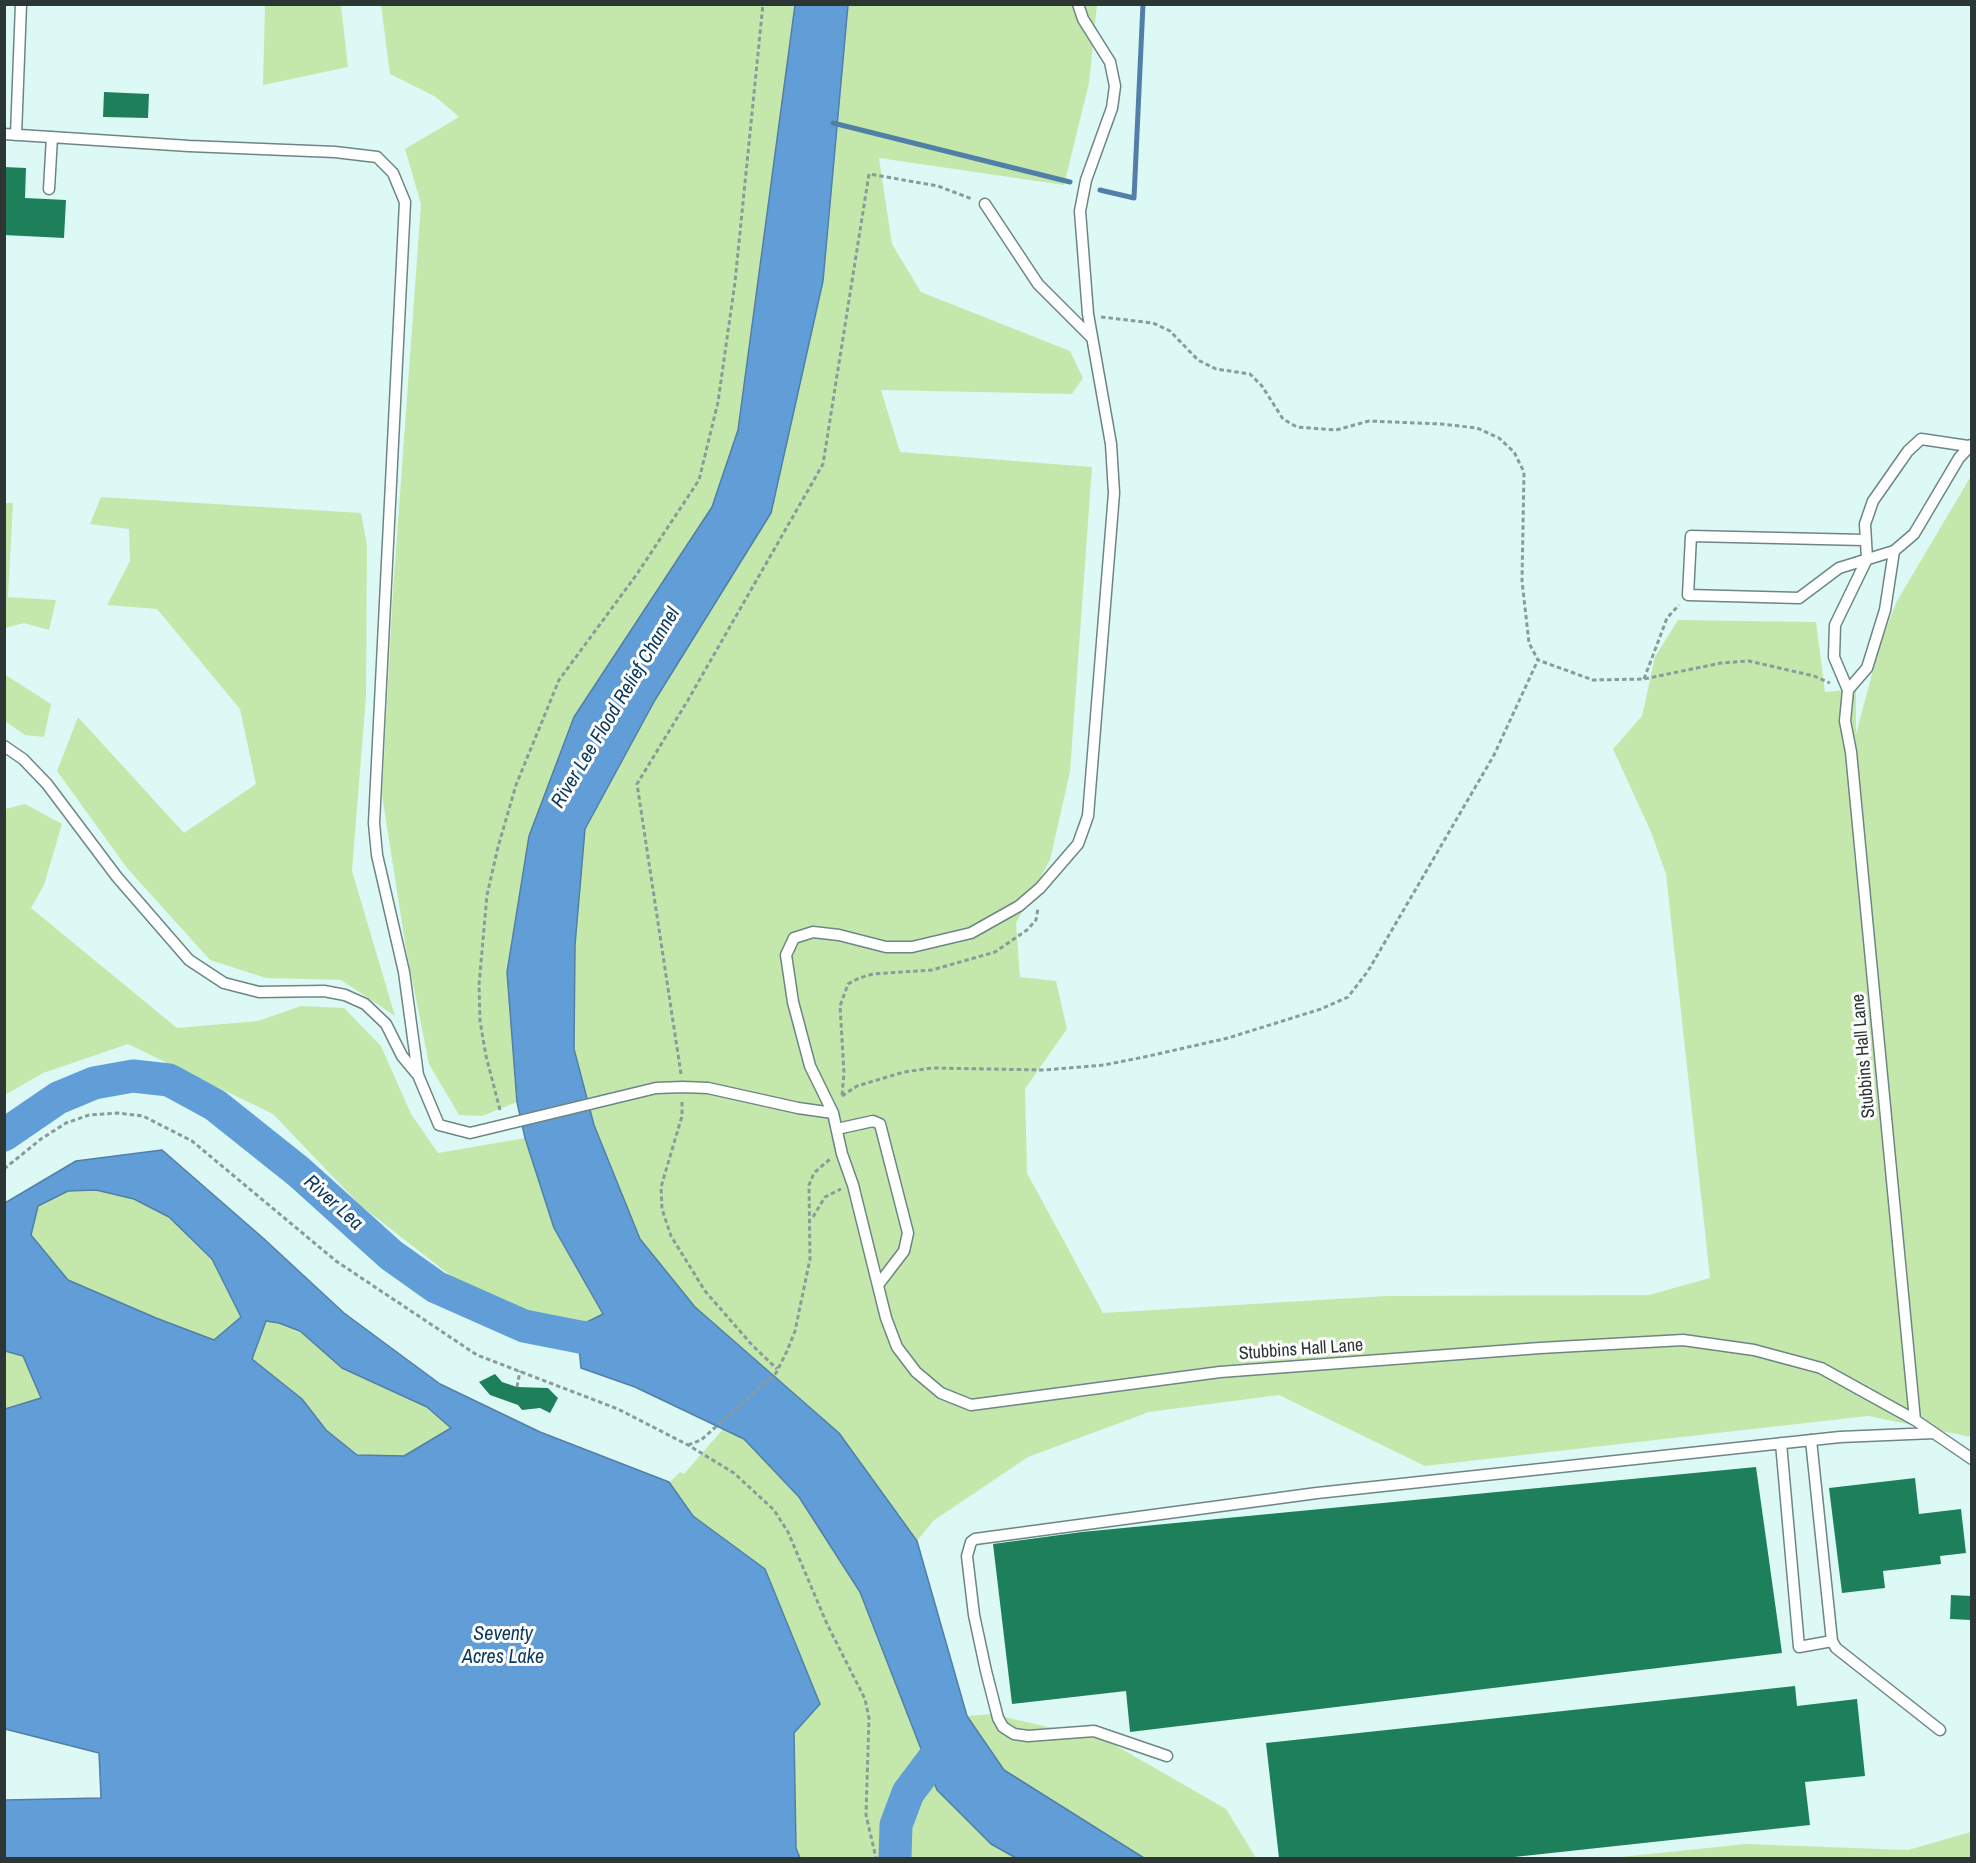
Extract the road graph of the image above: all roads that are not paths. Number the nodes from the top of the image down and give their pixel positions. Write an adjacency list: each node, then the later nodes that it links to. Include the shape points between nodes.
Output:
1 (21, 4): 4 (lane)
2 (1078, 4): 8 (lane, Stubbins Hall Lane, via 1110,62 1115,86 1112,108 1086,180 1080,211)
3 (4, 134): 4 (lane)
4 (16, 135): 5 (lane)
5 (52, 137): 6 (lane); 15 (lane, via 377,157 393,173 405,202 374,823 377,855 404,972)
6 (49, 189)
7 (985, 204): 8 (lane, via 1038,284)
8 (1092, 338): 16 (lane, Stubbins Hall Lane, via 1112,444 1114,493 1088,816 1078,844 1041,888 1019,906 971,933 912,947 886,947 839,934 813,932 794,938 786,955 793,1002 810,1066)
9 (1970, 446): 10 (lane, via 1921,438 1873,501); 11 (lane, via 1914,534)
10 (1864, 540): 12 (lane); 12 (lane, via 1691,536 1689,595 1799,598 1839,568)
11 (1894, 551): 12 (lane); 13 (lane, via 1885,610 1867,668)
12 (1867, 559): 13 (lane, via 1835,625 1834,657)
13 (1848, 690): 19 (lane, Stubbins Hall Lane, via 1845,721)
14 (4, 746): 15 (lane, via 47,784 117,877 189,960 233,986 259,992 324,991 365,1004 386,1024 402,1056)
15 (418, 1075): 16 (lane, via 439,1125 470,1133 656,1088 708,1088)
16 (833, 1113): 17 (lane, Stubbins Hall Lane)
17 (837, 1129): 18 (lane, Stubbins Hall Lane); 18 (lane, via 873,1121 880,1125 908,1233 904,1251)
18 (878, 1285): 19 (lane, Stubbins Hall Lane, via 897,1347 916,1372 941,1394 971,1405 1220,1372 1683,1340 1754,1350 1821,1368)
19 (1915, 1419): 20 (lane, Stubbins Hall Lane)
20 (1934, 1434): 21 (lane); 23 (lane, Stubbins Hall Lane)
21 (1811, 1440): 22 (lane); 24 (lane)
22 (1781, 1443): 24 (lane, via 1799,1647); 26 (lane, via 1317,1493 971,1542 968,1556 974,1615 998,1718 1004,1727 1014,1734 1028,1736 1094,1731)
23 (1971, 1459)
24 (1832, 1641): 25 (lane)
25 (1940, 1730)
26 (1167, 1756)

